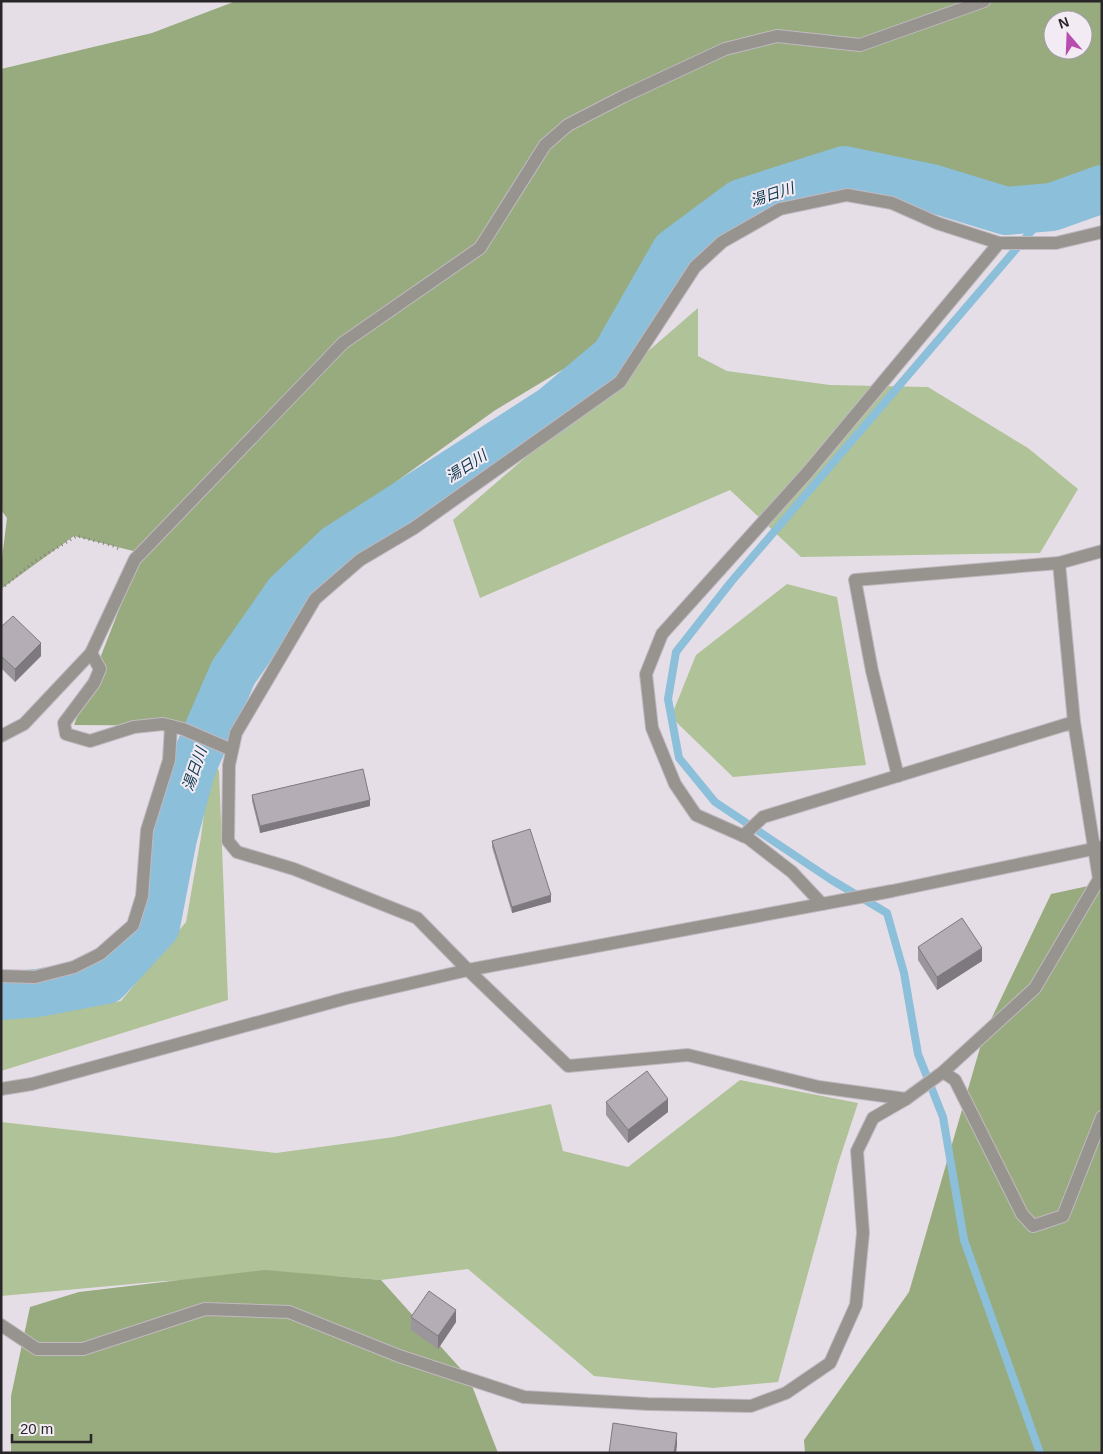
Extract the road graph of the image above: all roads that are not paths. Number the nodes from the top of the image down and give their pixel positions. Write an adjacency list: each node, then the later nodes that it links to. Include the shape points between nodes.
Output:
1 (984, 1): 6 (street, via 860,45 777,36 724,49 568,124 545,145 480,248 342,342 136,559)
2 (1102, 232): 3 (street, via 1056,243)
3 (999, 243): 10 (street, via 938,223 892,203 847,195 780,209 722,242 695,267 620,382 414,528 360,560 315,599 236,733); 12 (street, via 807,473 662,634 646,674 652,728 675,784 696,815)
4 (1102, 551): 5 (street)
5 (1059, 563): 7 (street); 11 (street, via 855,580 872,671)
6 (91, 653): 8 (street, via 100,669 94,683 64,723 66,734 90,741 134,727); 9 (street, via 24,724)
7 (1074, 722): 11 (street); 13 (street)
8 (171, 726): 10 (street); 16 (street, via 169,760 147,830 142,896 133,925 100,954 74,967 35,977)
9 (1, 736)
10 (232, 750): 15 (street, via 228,841 237,852 294,869 417,918)
11 (898, 776): 12 (street, via 763,817)
12 (744, 836): 14 (street, via 792,872)
13 (1098, 848): 14 (street); 17 (street, via 1100,879 1035,988)
14 (822, 904): 15 (street)
15 (468, 970): 18 (street, via 347,998); 19 (street, via 568,1066 688,1055 819,1087)
16 (1, 976)
17 (943, 1072): 19 (street); 20 (street, via 955,1080 1022,1214 1034,1226 1063,1216)
18 (1, 1090)
19 (906, 1099): 21 (street, via 873,1118 857,1151 863,1233 856,1305 830,1363 786,1393 751,1406 524,1397 399,1356 289,1312 205,1309 83,1349 37,1349)
20 (1102, 1117)
21 (1, 1325)

